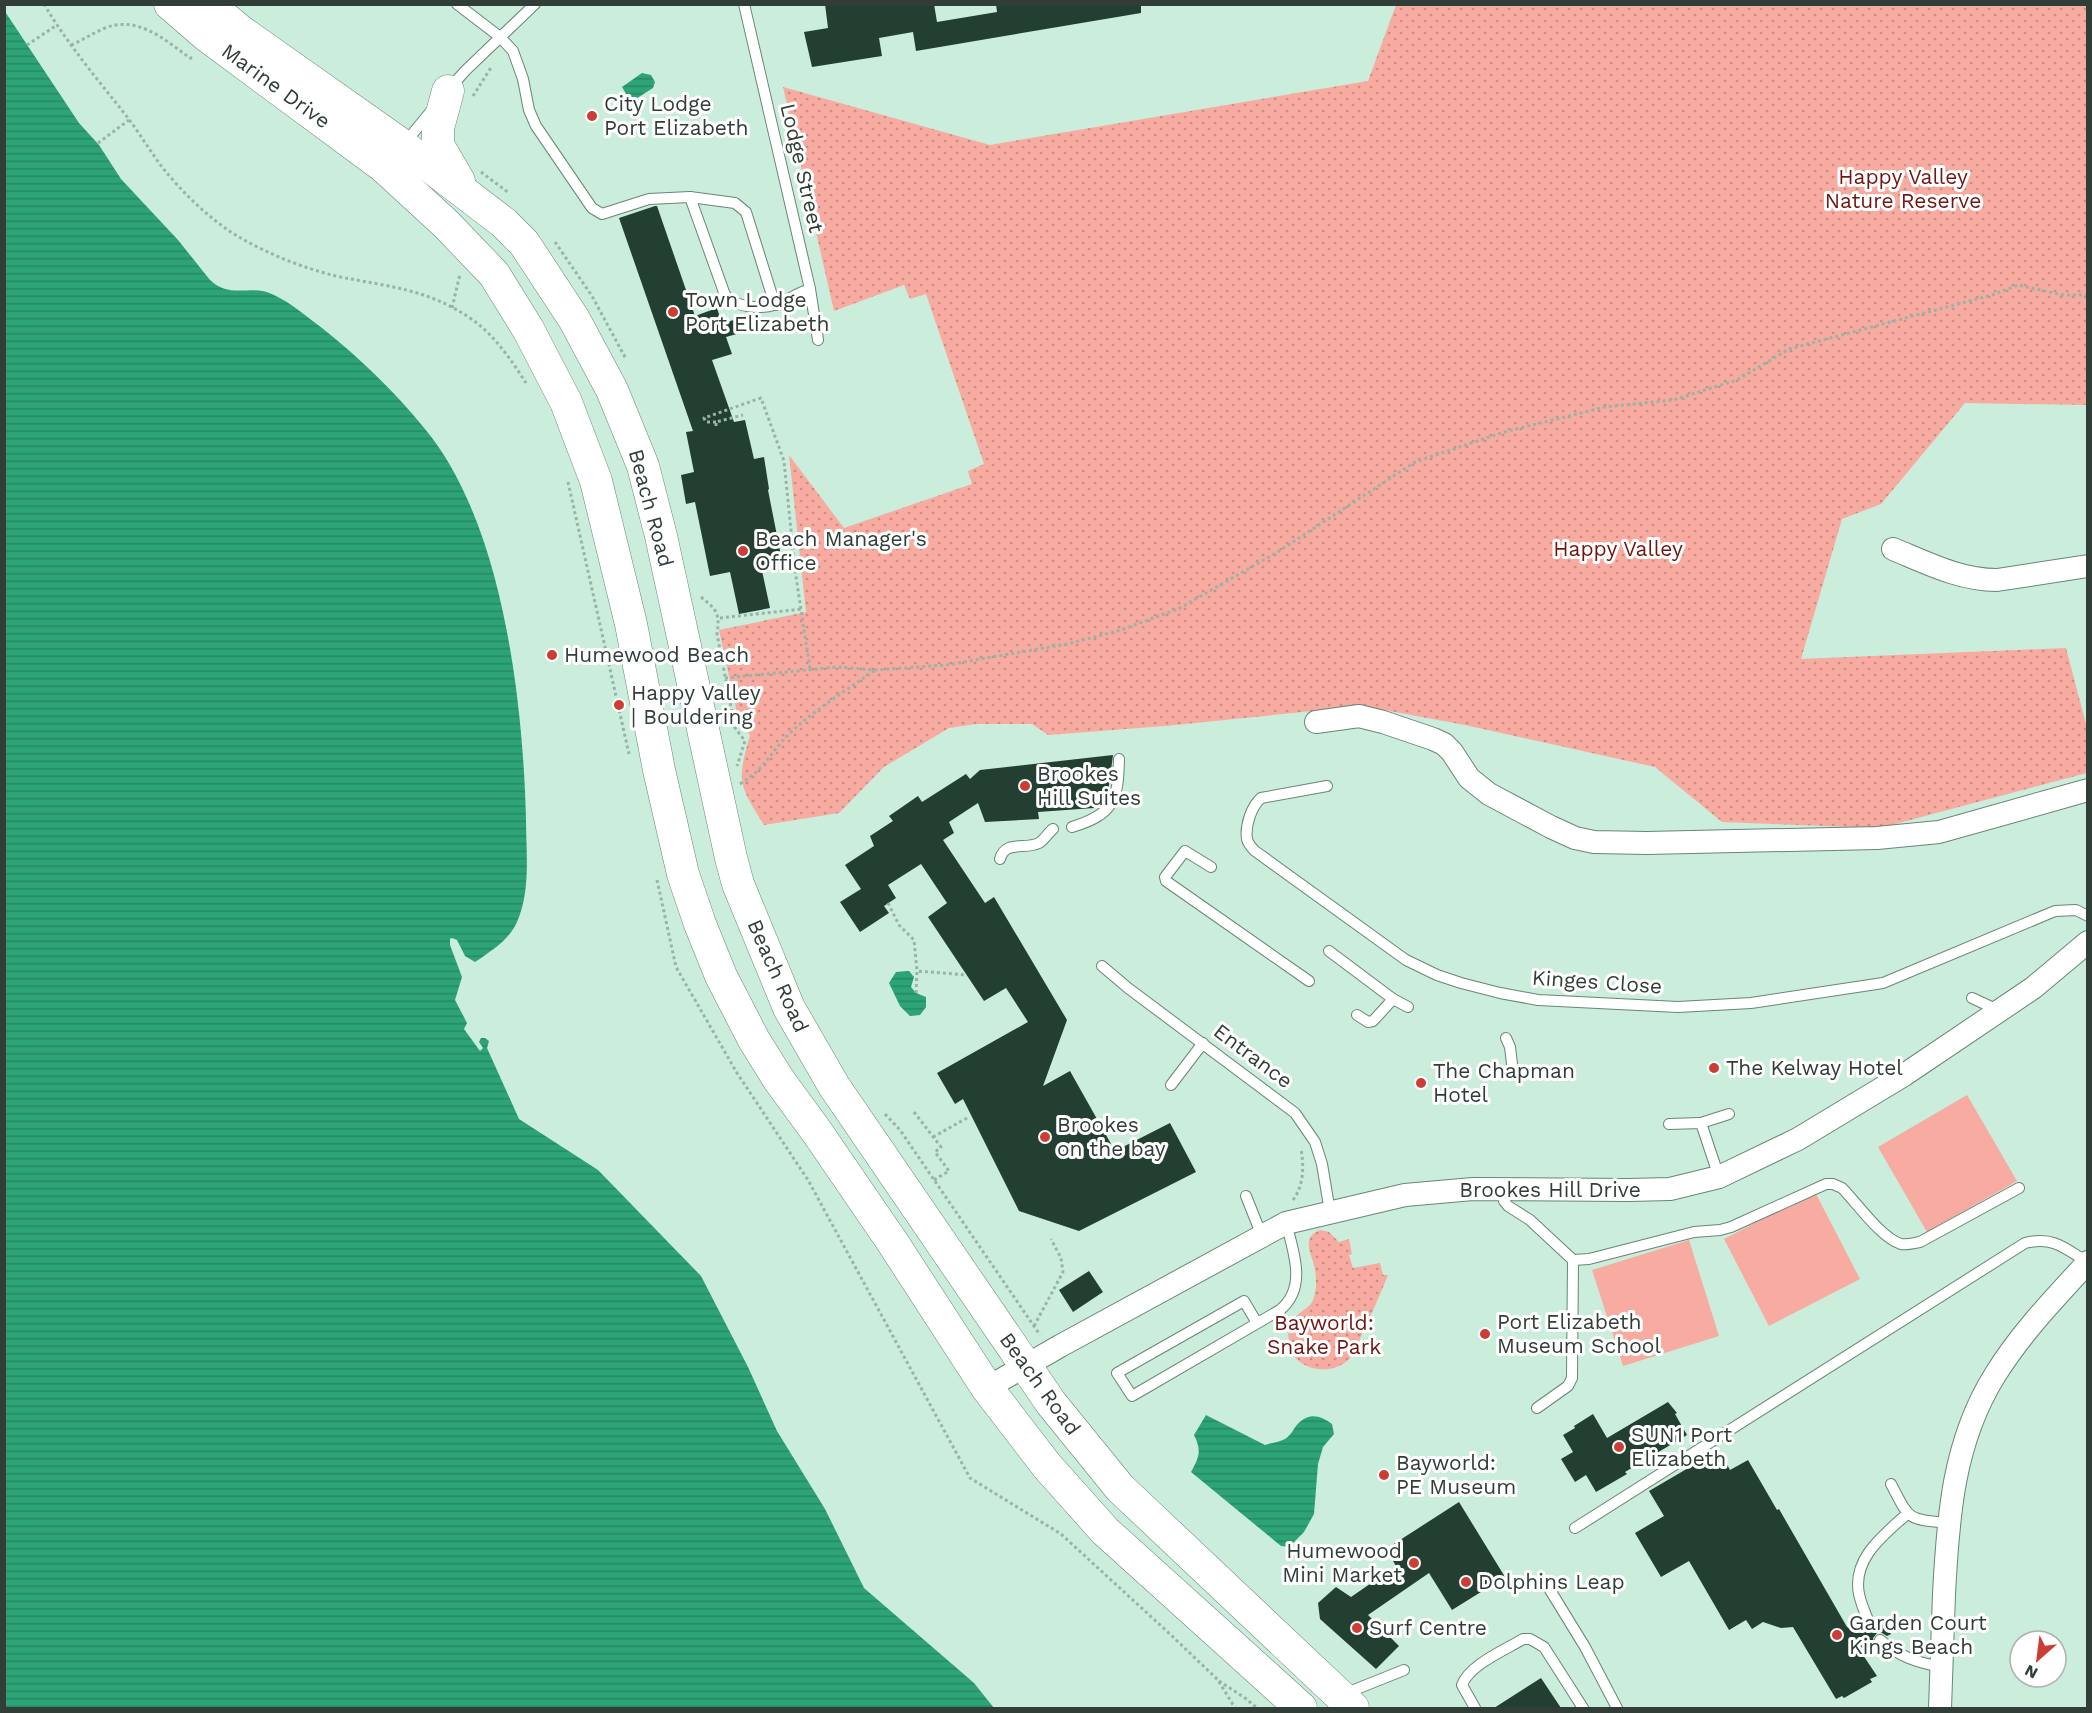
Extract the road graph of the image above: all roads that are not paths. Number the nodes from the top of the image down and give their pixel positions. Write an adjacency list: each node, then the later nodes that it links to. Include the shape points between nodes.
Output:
1 (170, 4): 8 (main road, Marine Drive, via 207,36)
2 (208, 4): 8 (main road, Marine Drive)
3 (457, 4): 6 (lane)
4 (535, 4): 6 (lane)
5 (744, 4): 11 (lane, Lodge Street)
6 (500, 37): 7 (lane); 10 (lane, via 513,51 536,126 592,208 602,214 649,199)
7 (448, 91): 8 (lane); 9 (main road, via 438,128 438,145)
8 (393, 156): 9 (main road, Beach Road); 52 (main road, Beach Road, via 446,224 494,274 566,402 596,482 631,624 683,874 721,976 779,1080 893,1243)
9 (466, 193): 51 (main road, Beach Road, via 524,243 574,319 612,390 643,466 687,604 709,759 738,884 789,1008 834,1086)
10 (690, 197): 12 (lane, via 735,203 746,212); 12 (lane, via 725,295 736,304)
11 (810, 289): 12 (lane); 13 (lane, Lodge Street)
12 (775, 305)
13 (818, 340)
14 (1893, 549): 15 (street, via 1966,578 1983,580)
15 (2088, 566)
16 (1316, 722): 19 (street, via 1359,716 1433,739 1444,744 1469,778 1490,794 1551,827 1594,842 1877,838 1939,832)
17 (1119, 759): 20 (lane, via 1118,789 1112,803 1087,822)
18 (1327, 786): 24 (lane, Kinges Close, via 1261,798 1249,818 1250,845 1418,967 1461,983 1538,1000 1715,1006 1864,987 1883,983 2055,911 2076,910)
19 (2088, 790)
20 (1072, 826)
21 (1053, 829): 22 (lane, via 1037,843 1006,848)
22 (1000, 859)
23 (1211, 867): 28 (lane, via 1185,851 1166,881)
24 (2088, 916)
25 (2088, 942): 32 (street, Brookes Hill Drive)
26 (1329, 951): 30 (lane)
27 (1102, 966): 35 (lane, Entrance)
28 (1309, 981)
29 (1972, 998): 32 (lane)
30 (1393, 999): 31 (lane); 33 (lane, via 1372,1021)
31 (1408, 1007)
32 (1999, 1011): 41 (street, Brookes Hill Drive, via 1858,1104 1798,1139)
33 (1357, 1015)
34 (1506, 1038): 36 (lane)
35 (1203, 1043): 37 (lane); 45 (lane, Entrance, via 1288,1107 1310,1132 1322,1164)
36 (1512, 1064)
37 (1171, 1085)
38 (1729, 1114): 39 (lane)
39 (1701, 1123): 40 (lane); 41 (lane)
40 (1669, 1124)
41 (1719, 1177): 43 (street, Brookes Hill Drive, via 1671,1189)
42 (2019, 1188): 48 (lane, via 1911,1244 1888,1238 1842,1188 1826,1184 1731,1227)
43 (1502, 1190): 45 (street, Brookes Hill Drive, via 1406,1195); 48 (lane, via 1508,1206 1530,1220)
44 (1246, 1196): 47 (lane)
45 (1330, 1212): 46 (street, Brookes Hill Drive)
46 (1287, 1215): 47 (street, Brookes Hill Drive); 50 (lane, via 1297,1282 1287,1304)
47 (1262, 1236): 51 (street, Brookes Hill Drive)
48 (1573, 1260): 53 (lane, via 1572,1378 1568,1386)
49 (2087, 1262): 56 (street, via 2031,1325 1995,1375 1965,1443); 57 (lane, via 2048,1240 2025,1243)
50 (1257, 1323): 50 (lane, via 1132,1396 1117,1373 1244,1301)
51 (1026, 1366): 52 (street, Brookes Hill Drive); 61 (main road, Beach Road, via 1120,1488)
52 (987, 1388): 64 (main road, Beach Road, via 1047,1466 1105,1531)
53 (1537, 1408)
54 (1891, 1484): 55 (lane)
55 (1907, 1514): 56 (lane, via 1919,1520); 59 (lane, via 1872,1547 1861,1567 1859,1594)
56 (1948, 1523): 62 (street)
57 (1575, 1528)
58 (1550, 1590): 69 (lane)
59 (1870, 1625)
60 (1880, 1640): 62 (lane, via 1914,1662)
61 (1293, 1652): 64 (main road); 65 (main road, Beach Road)
62 (1941, 1667): 70 (street)
63 (1404, 1670): 65 (lane)
64 (1270, 1679): 66 (main road, Beach Road)
65 (1347, 1702)
66 (1301, 1708)
67 (1475, 1708): 68 (lane, via 1462,1685 1464,1677 1523,1639 1544,1647)
68 (1583, 1708)
69 (1617, 1708)
70 (1940, 1708)

